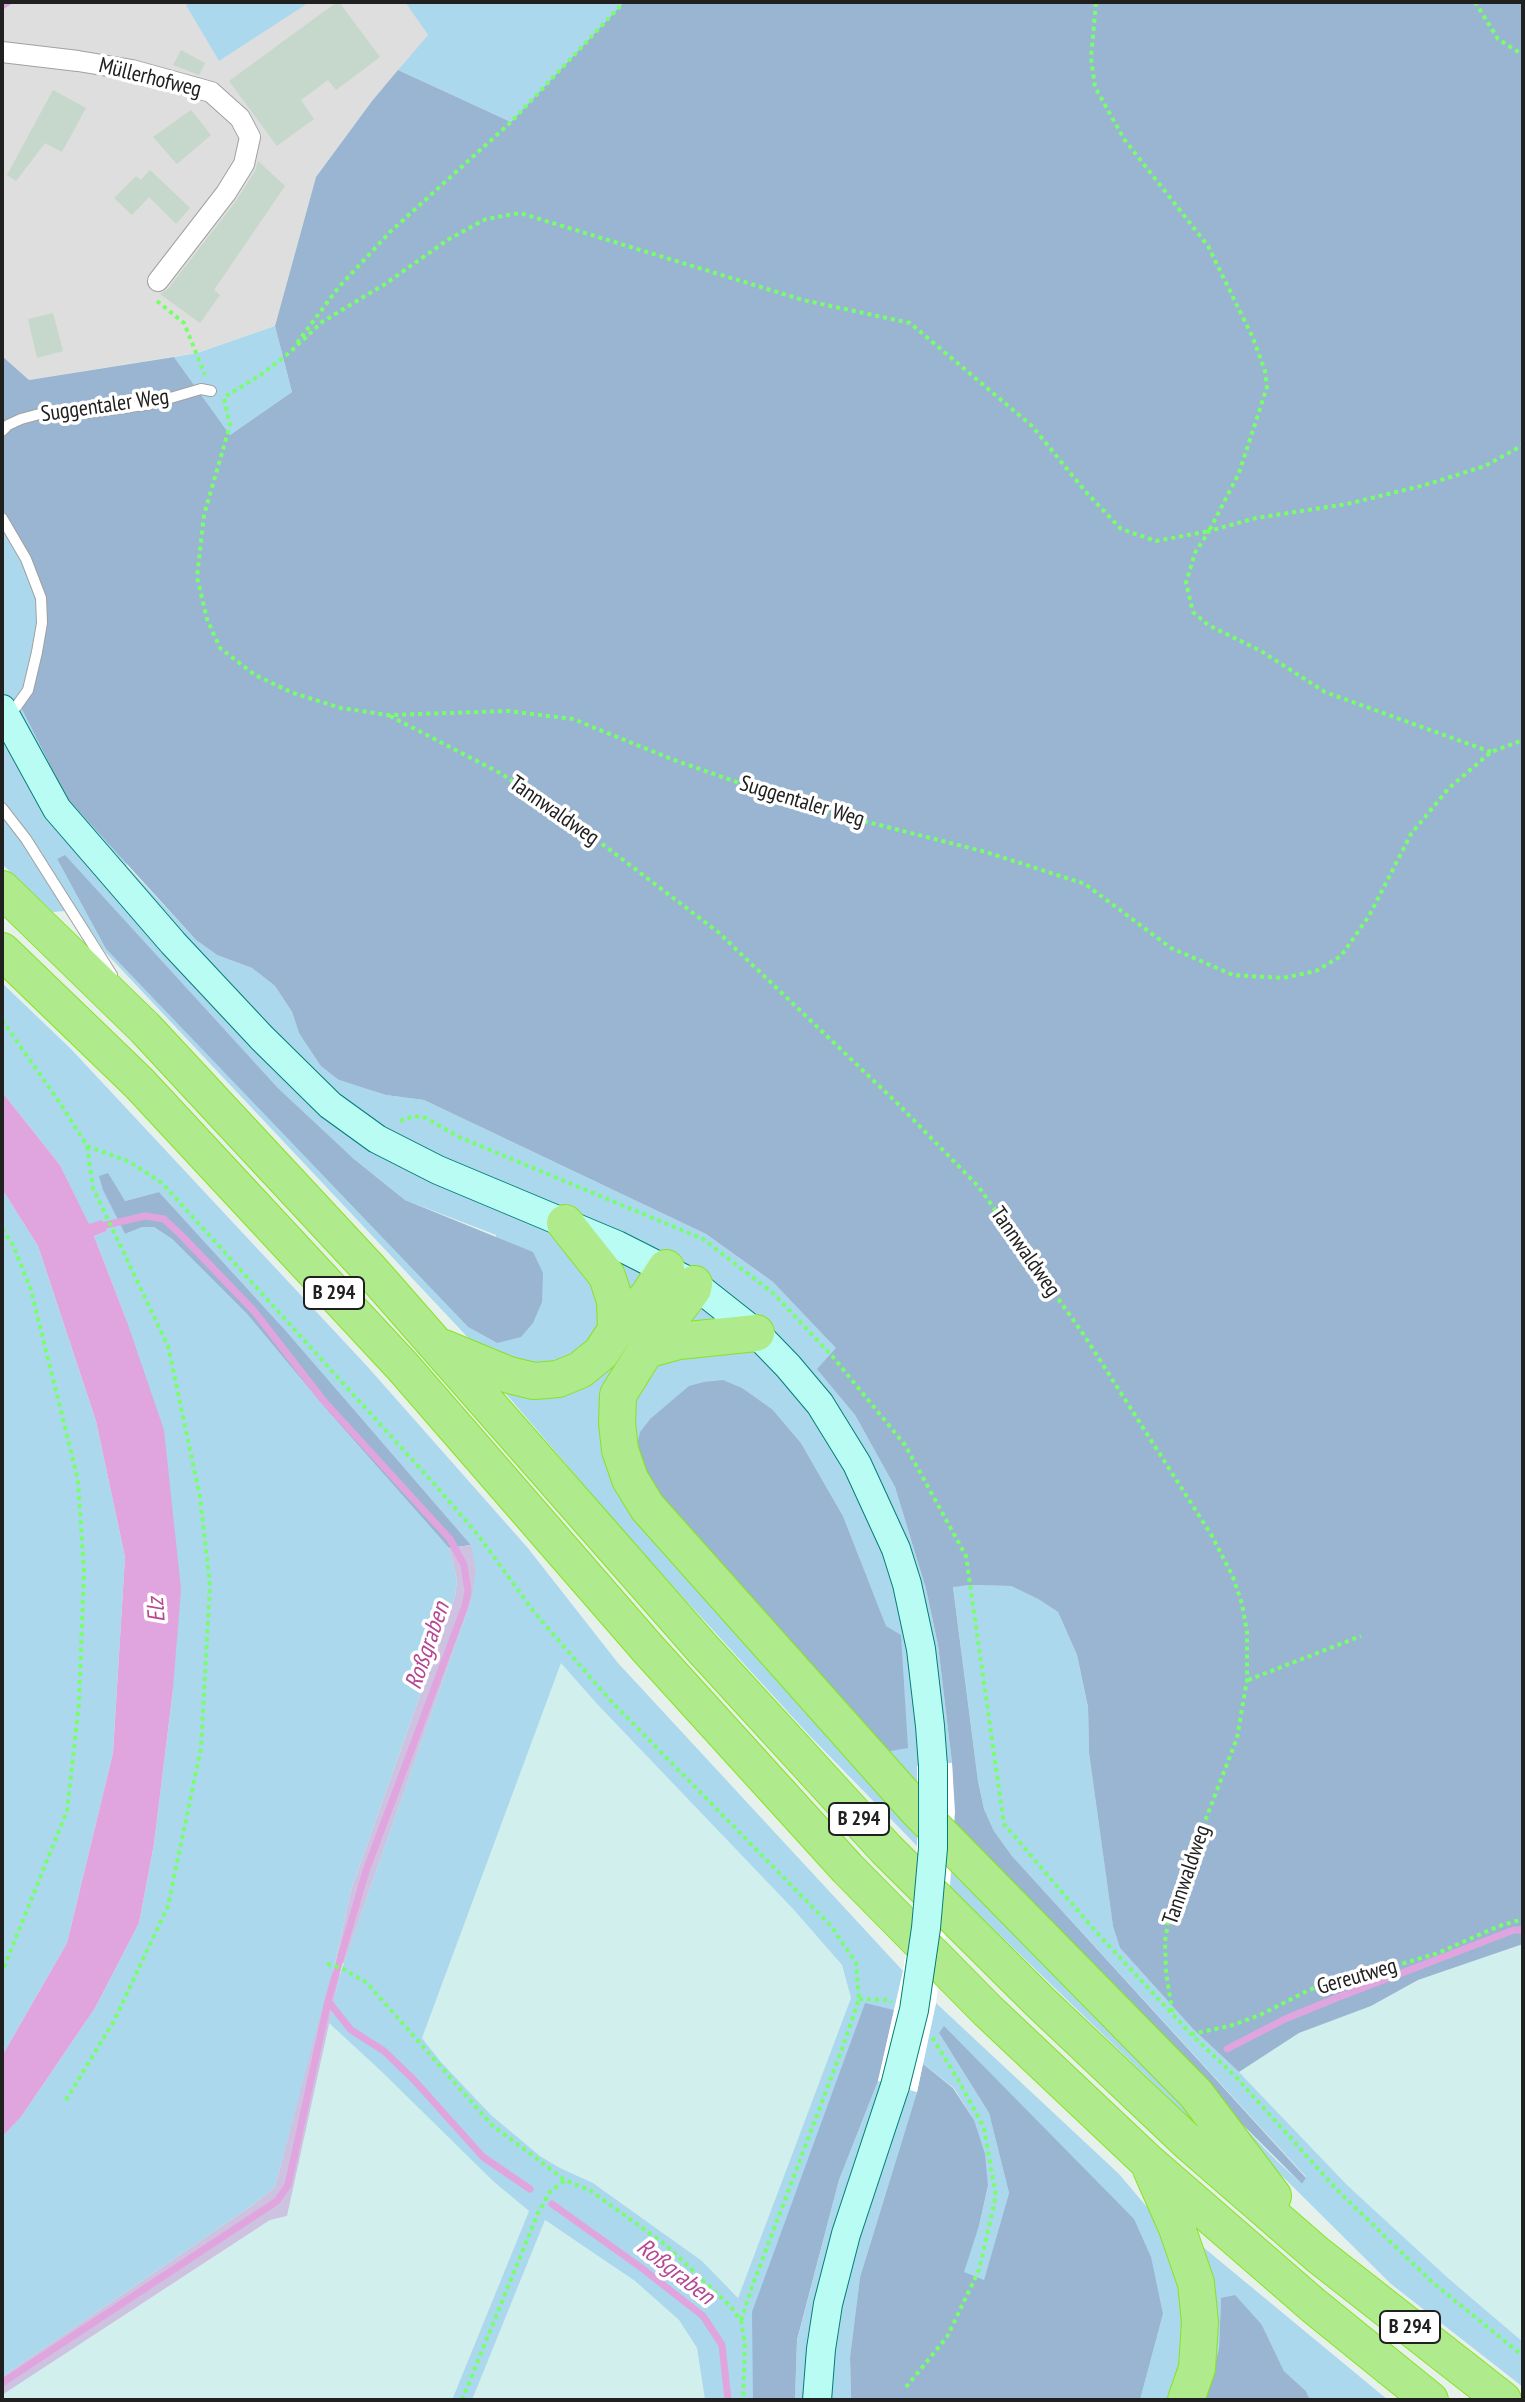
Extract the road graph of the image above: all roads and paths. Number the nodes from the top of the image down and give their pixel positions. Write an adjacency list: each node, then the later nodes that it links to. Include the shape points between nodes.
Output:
1 (624, 2): 7 (path, via 511,122 390,232 338,288)
2 (1096, 2): 12 (path, via 1091,58 1095,87 1124,139 1208,246 1265,371 1267,387 1239,473)
3 (1475, 2): 5 (path, via 1498,39)
4 (2, 52): 6 (street, Müllerhofweg, via 132,70 211,92 240,118 250,137 244,164)
5 (1523, 55)
6 (158, 281): 8 (path, via 150,295 184,323)
7 (289, 353): 12 (path, via 322,322 449,239 486,219 520,213 803,300 910,323 1032,426 1121,529 1156,541); 14 (path, Suggentaler Weg, via 224,397 230,425 204,515 197,577 207,619 220,648 255,675 341,708)
8 (211, 391): 9 (lane, Suggentaler Weg, via 77,414 47,412)
9 (2, 431)
10 (1523, 445): 12 (path, via 1485,466 1425,485)
11 (2, 518): 13 (lane, via 41,598 42,623 28,690)
12 (1209, 531): 16 (path, via 1186,583 1193,612 1208,625 1325,692)
13 (9, 708): 25 (street, via 65,819 173,943 330,1105 377,1139 438,1170)
14 (388, 715): 16 (path, Suggentaler Weg, via 508,711 573,719 808,807 986,852 1085,884 1171,948 1233,975 1283,978 1316,971 1341,956 1369,916 1411,834 1448,789); 33 (path, Tannwaldweg, via 502,774 718,932 978,1186 1084,1335 1212,1536 1242,1604)
15 (1523, 740): 16 (path, Suggentaler Weg)
16 (1491, 752)
17 (2, 808): 20 (lane)
18 (2, 889): 23 (highway, B 294)
19 (2, 951): 42 (highway, B 294, via 139,1083 392,1356 847,1868)
20 (116, 981)
21 (123, 992): 23 (lane)
22 (2, 1020): 24 (path)
23 (145, 1028): 30 (highway, B 294)
24 (87, 1146): 37 (path, via 130,1162 162,1183 309,1344 478,1535 534,1612 610,1700 831,1926 856,1963); 41 (path, via 93,1188 168,1346 200,1497 210,1585 201,1748 168,1906 114,2021)
25 (565, 1223): 27 (street); 28 (highway, via 607,1276)
26 (2, 1229): 36 (path, via 31,1290 78,1480 84,1573 79,1703 67,1811)
27 (680, 1276): 28 (highway, B 294, via 648,1296); 29 (street); 31 (highway, via 693,1289)
28 (616, 1330): 30 (highway, B 294, via 601,1353 558,1379 509,1375)
29 (756, 1333): 31 (highway); 50 (street, bridge, via 820,1404 857,1464 896,1549 921,1649 933,1766 933,1848 914,2010 828,2304)
30 (439, 1346): 44 (highway, B 294, via 702,1648 886,1849 1189,2143)
31 (646, 1350): 44 (highway, via 618,1395 617,1423 630,1479 647,1507 918,1811 1196,2094)
32 (1361, 1636): 33 (path)
33 (1247, 1680): 40 (path, Tannwaldweg, via 1237,1738 1170,1912 1165,1941 1173,2015)
34 (1523, 1919): 40 (path, Gereutweg, via 1438,1953 1336,1980 1230,2026)
35 (327, 1964): 43 (path, via 367,1983 492,2125)
36 (2, 1972)
37 (859, 1999): 38 (path, via 889,2000); 45 (path)
38 (901, 2010)
39 (923, 2030): 47 (path, via 935,2040 984,2128 996,2196 979,2270 947,2337)
40 (1191, 2034): 46 (path, via 1339,2192 1432,2282)
41 (66, 2100)
42 (1147, 2161): 51 (highway, via 1196,2283 1197,2368); 52 (highway, B 294)
43 (565, 2180): 45 (path, via 591,2191 666,2245); 48 (path, via 550,2192 538,2213)
44 (1318, 2255): 53 (highway, B 294)
45 (741, 2321): 49 (path)
46 (1523, 2356)
47 (906, 2387)
48 (462, 2400)
49 (743, 2400)
50 (817, 2400)
51 (1186, 2400)
52 (1430, 2400)
53 (1503, 2400)

